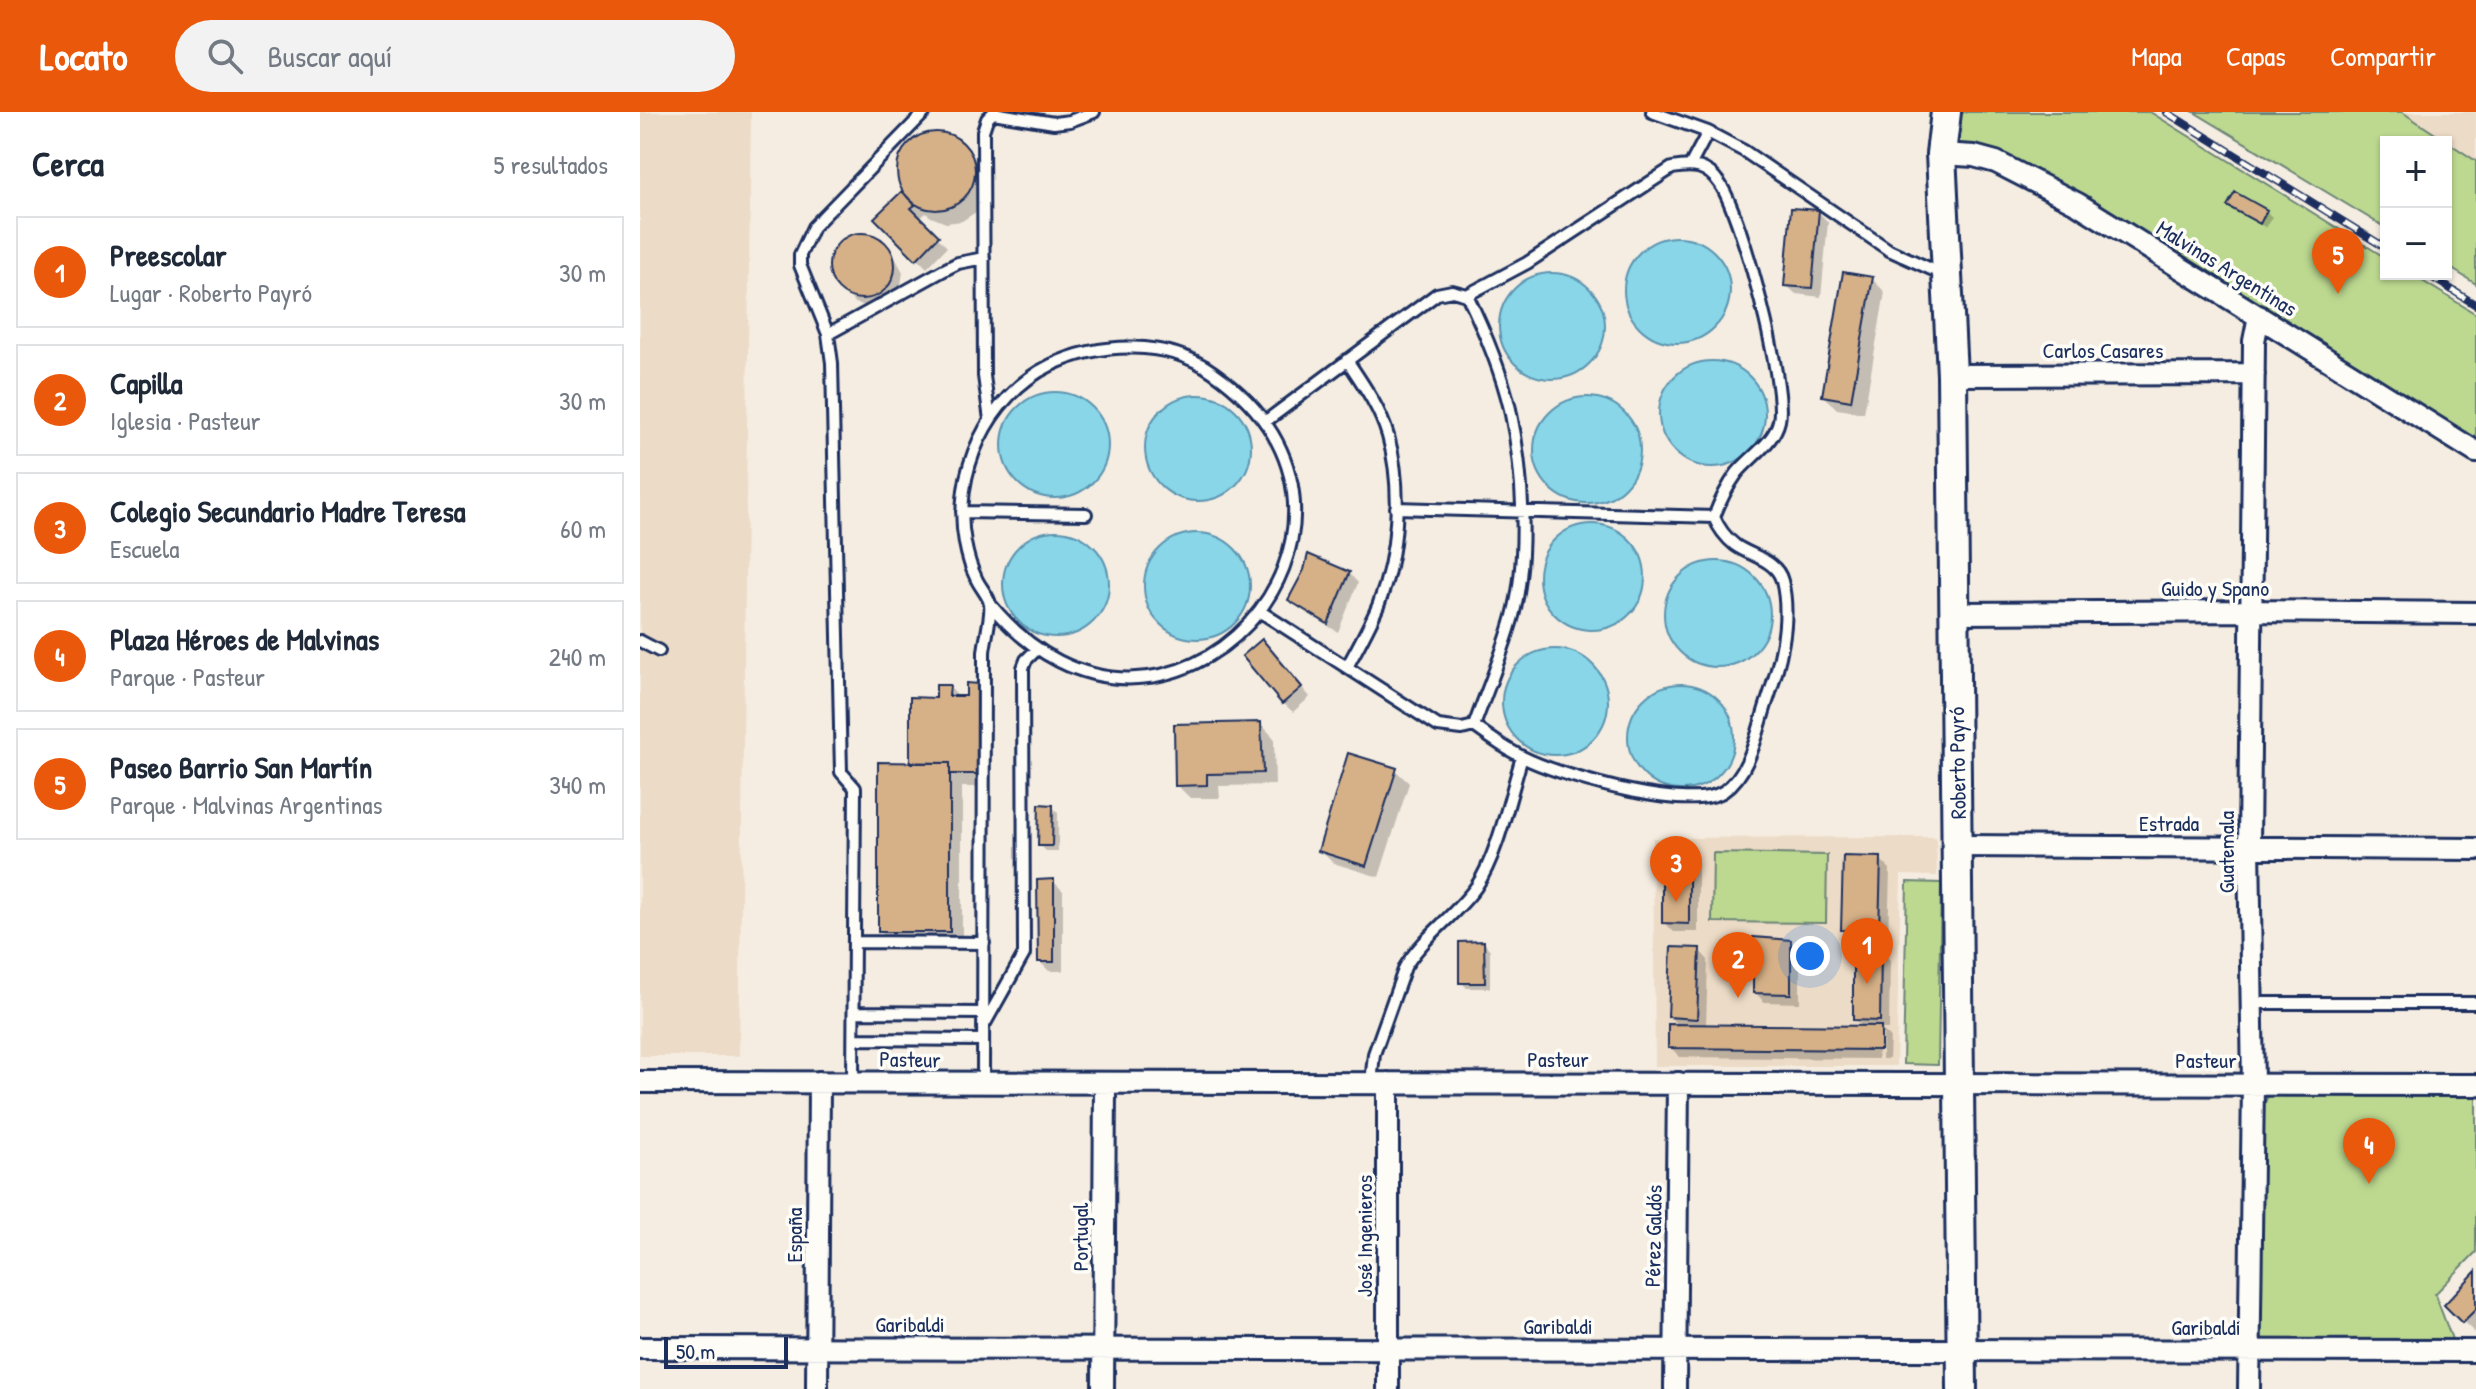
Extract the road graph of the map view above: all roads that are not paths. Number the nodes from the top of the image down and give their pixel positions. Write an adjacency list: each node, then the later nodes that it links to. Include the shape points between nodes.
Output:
1 (925, 112): 12 (lane, via 813,227 800,255)
2 (1094, 112): 4 (lane, via 1054,123)
3 (1652, 112): 5 (lane)
4 (992, 113): 8 (lane, via 983,131)
5 (1708, 132): 7 (lane); 9 (lane, via 1889,250)
6 (1943, 134): 9 (street, Roberto Payró); 11 (street, Malvinas Argentinas, via 1974,156 2078,204)
7 (1691, 164): 10 (lane, via 1672,168 1527,263); 23 (lane, via 1719,182 1737,218 1768,332 1781,407 1770,440 1738,472)
8 (984, 258): 12 (lane, via 958,263); 16 (lane, via 984,376)
9 (1949, 277): 15 (street, Roberto Payró)
10 (1467, 295): 13 (lane, via 1437,294); 21 (lane, via 1510,408)
11 (2259, 316): 14 (street, Guatemala); 18 (street, Malvinas Argentinas)
12 (828, 334): 38 (lane, via 841,772 855,788)
13 (1347, 360): 17 (lane); 19 (lane, via 1388,434)
14 (2254, 374): 15 (street, Carlos Casares); 25 (street, Guatemala)
15 (1952, 375): 27 (street, Roberto Payró)
16 (990, 420): 17 (lane, via 1016,389 1049,366 1087,352 1128,347 1168,352 1206,366 1239,390); 20 (lane, via 971,459)
17 (1266, 421): 26 (lane, via 1284,457 1293,496 1292,537 1282,576)
18 (2476, 452)
19 (1396, 508): 21 (lane); 32 (lane, via 1390,565 1378,606)
20 (962, 512): 22 (lane); 24 (lane, via 965,544)
21 (1521, 512): 23 (lane); 33 (lane, via 1513,616)
22 (1086, 514)
23 (1714, 517): 34 (lane, via 1736,546 1764,559 1781,575 1786,599 1779,668 1751,752 1734,783 1722,793 1699,799 1668,798)
24 (990, 604): 30 (lane); 39 (lane, via 984,652)
25 (2252, 611): 27 (street, Guido y Spano); 28 (street, Guido y Spano); 36 (street, Guatemala)
26 (1261, 612): 30 (lane, via 1237,638 1207,658 1151,676 1103,676 1068,667); 32 (lane)
27 (1955, 613): 35 (street, Roberto Payró)
28 (2476, 613)
29 (640, 641): 31 (lane)
30 (1036, 650): 44 (lane, via 1023,668 1024,954)
31 (659, 651)
32 (1347, 667): 33 (lane, via 1438,726)
33 (1474, 726): 34 (lane)
34 (1522, 757): 51 (lane, via 1487,867 1459,908 1405,967 1374,1054)
35 (1958, 846): 36 (street, Estrada); 53 (street, Roberto Payró)
36 (2249, 847): 37 (street, Estrada); 40 (street, Guatemala)
37 (2476, 849)
38 (854, 942): 39 (lane); 42 (lane)
39 (984, 943): 43 (lane)
40 (2252, 1003): 41 (lane); 54 (street, Guatemala)
41 (2476, 1003)
42 (854, 1012): 43 (lane); 45 (lane)
43 (983, 1013): 44 (lane)
44 (983, 1026): 46 (lane)
45 (854, 1039): 46 (lane); 49 (lane)
46 (983, 1040): 50 (lane)
47 (640, 1082): 48 (street, Pasteur)
48 (819, 1082): 49 (street, Pasteur); 58 (street, España)
49 (853, 1082): 50 (street, Pasteur)
50 (983, 1083): 55 (street, Pasteur)
51 (1380, 1083): 52 (street, Pasteur); 55 (street, Pasteur); 60 (street, José Ingenieros)
52 (1678, 1083): 53 (street, Pasteur); 61 (street, Pérez Galdós)
53 (1961, 1083): 54 (street, Pasteur); 62 (street, Roberto Payró)
54 (2253, 1084): 56 (street, Pasteur); 63 (street, Guatemala)
55 (1105, 1085): 59 (street, Portugal)
56 (2476, 1085)
57 (640, 1348): 58 (street, Garibaldi)
58 (817, 1348): 59 (street, Garibaldi); 65 (street, España)
59 (1103, 1348): 60 (street, Garibaldi); 66 (street, Portugal)
60 (1388, 1349): 61 (street, Garibaldi); 67 (street, José Ingenieros)
61 (1675, 1350): 62 (street, Garibaldi); 68 (street, Pérez Galdós)
62 (1962, 1351): 63 (street, Garibaldi); 69 (street, Roberto Payró)
63 (2249, 1351): 64 (street, Garibaldi); 70 (street, Guatemala)
64 (2476, 1351)
65 (817, 1389)
66 (1103, 1389)
67 (1388, 1389)
68 (1675, 1389)
69 (1962, 1389)
70 (2249, 1389)

